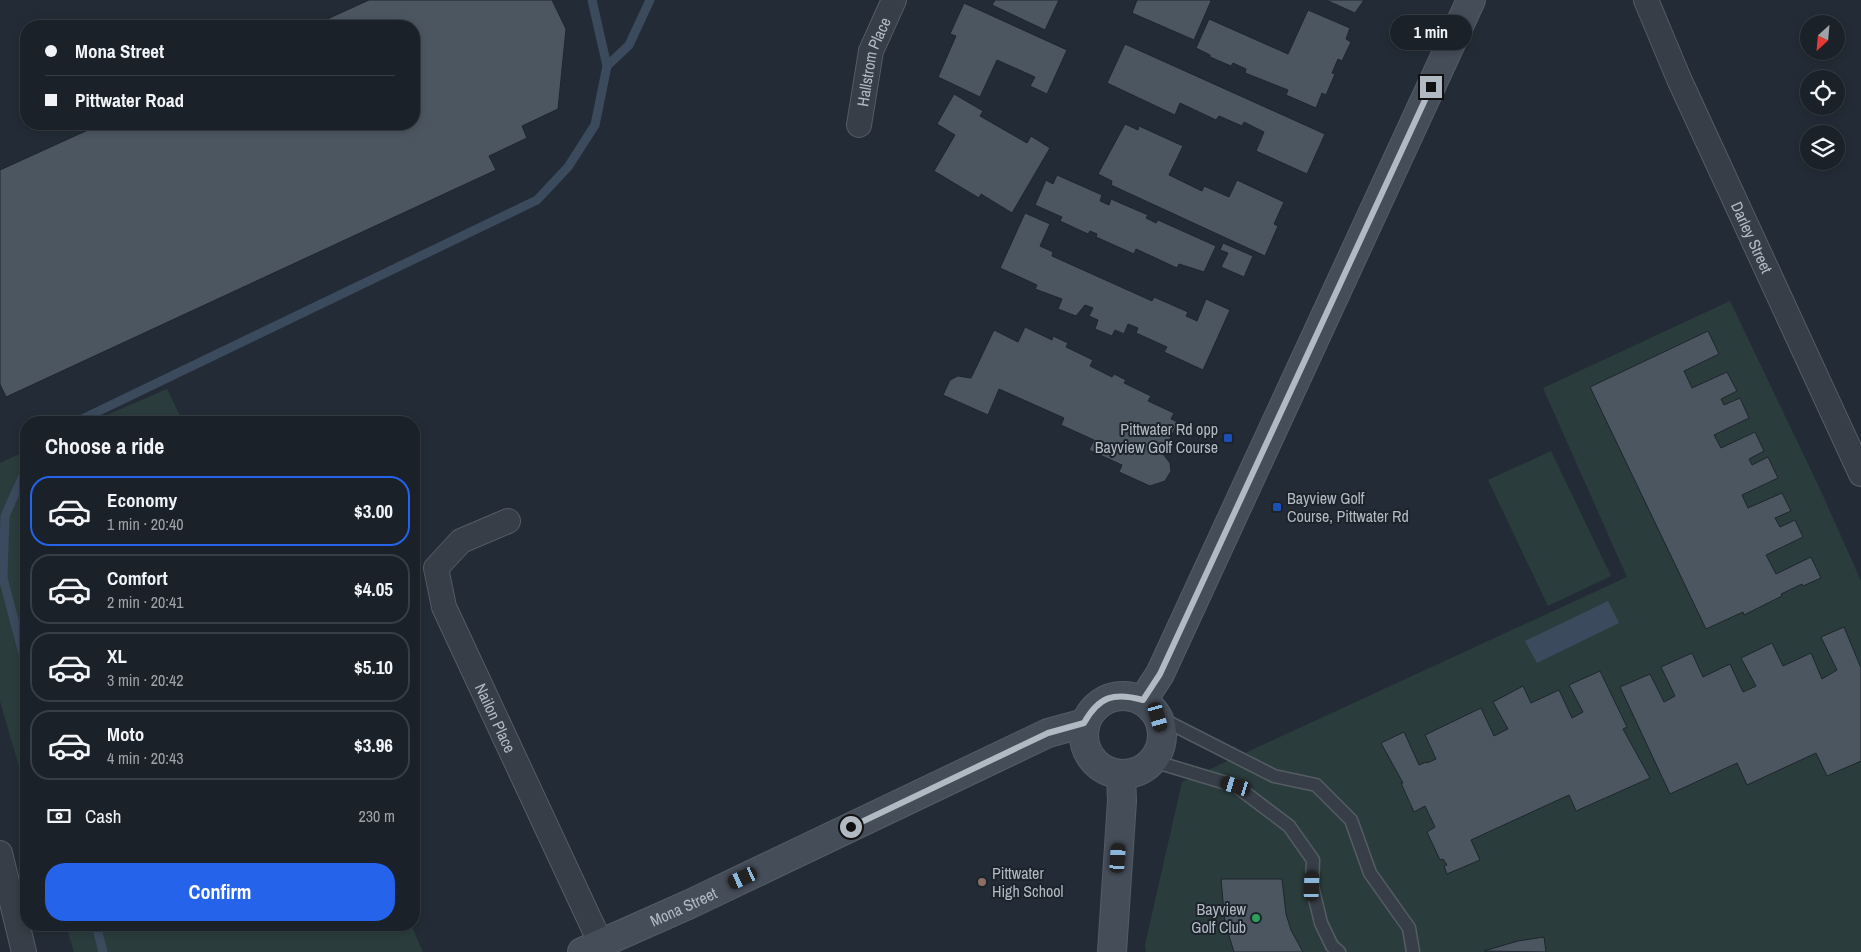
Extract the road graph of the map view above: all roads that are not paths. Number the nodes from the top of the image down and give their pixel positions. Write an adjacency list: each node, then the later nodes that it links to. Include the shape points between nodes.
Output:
1 (894, 0): 4 (street, Hallstrom Place, via 871,51)
2 (1471, 0): 7 (main road, via 1160,674)
3 (1646, 0): 5 (street, Darley Street, via 1679,79)
4 (859, 125)
5 (1861, 474)
6 (508, 521): 12 (street, Nailon Place, via 461,542 436,568 444,607)
7 (1151, 709): 8 (main road, via 1126,695 1108,698 1093,707); 9 (main road, via 1162,732 1160,747); 16 (lane, via 1274,776 1316,785 1351,820 1370,873 1409,928)
8 (1084, 723): 10 (main road, via 1084,741 1090,757 1104,769); 12 (main road, Mona Street, via 1048,733)
9 (1153, 761): 10 (main road, via 1133,773); 15 (lane, via 1236,786 1289,826 1313,860 1312,886 1321,923)
10 (1121, 774): 14 (main road)
11 (0, 853): 13 (street)
12 (591, 948)
13 (24, 952)
14 (1112, 952)
15 (1338, 952)
16 (1413, 952)

